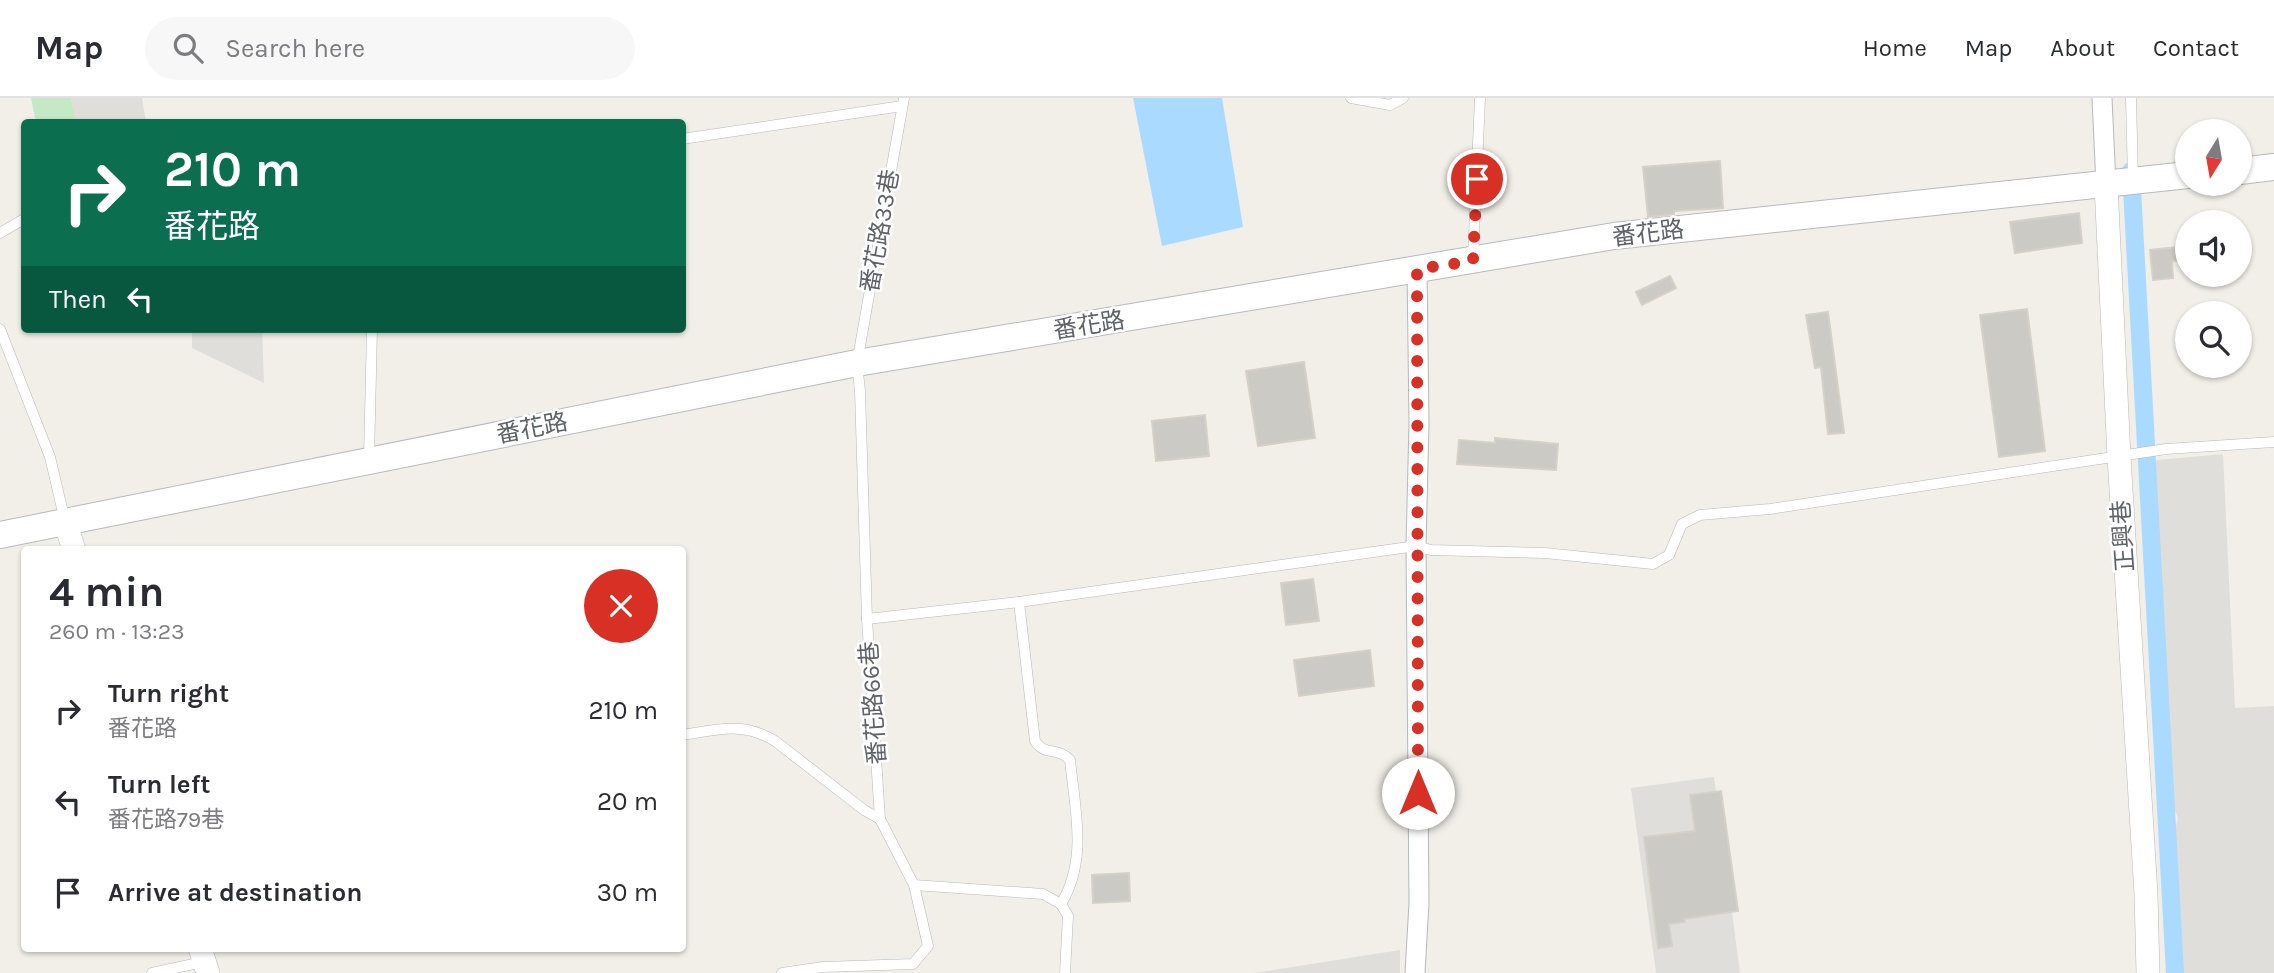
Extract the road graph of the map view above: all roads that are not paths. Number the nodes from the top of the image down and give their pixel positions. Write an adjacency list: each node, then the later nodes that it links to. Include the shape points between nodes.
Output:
1 (1351, 98): 2 (lane, via 1390,105)
2 (1403, 98)
3 (1480, 98): 15 (lane)
4 (2102, 98): 12 (street, 正興巷)
5 (2131, 98): 11 (lane)
6 (903, 102): 7 (lane); 19 (lane, 番花路33巷)
7 (686, 138)
8 (2274, 167): 9 (main road)
9 (2252, 170)
10 (2175, 176): 11 (main road, 番花路)
11 (2133, 180): 12 (main road, 番花路)
12 (2106, 186): 15 (main road, 番花路, via 1614,236); 21 (street, 正興巷)
13 (21, 221): 14 (lane)
14 (0, 233)
15 (1473, 261): 16 (main road, 番花路)
16 (1417, 269): 19 (main road, 番花路); 26 (street)
17 (0, 329): 23 (lane, via 50,457)
18 (372, 333): 22 (lane)
19 (857, 363): 22 (main road, 番花路); 28 (lane, 番花路66巷)
20 (2274, 442): 21 (lane)
21 (2119, 457): 26 (lane, via 1770,509 1700,515 1682,524 1669,555 1653,564); 38 (street, 正興巷)
22 (369, 460): 23 (main road, 番花路)
23 (65, 522): 24 (main road, 番花路); 25 (street)
24 (0, 535)
25 (73, 546)
26 (1416, 546): 27 (lane); 37 (street, via 1419,903)
27 (1018, 602): 28 (lane); 32 (lane, via 1035,741 1044,751 1062,752 1070,760 1079,850 1071,887)
28 (867, 619): 30 (lane, 番花路66巷)
29 (686, 734): 30 (lane, via 739,727 759,732)
30 (880, 819): 31 (lane, 番花路66巷)
31 (914, 885): 32 (lane, via 1043,894); 35 (lane, 番花路66巷, via 928,946 913,964)
32 (1061, 904): 36 (lane, via 1068,916)
33 (204, 961): 34 (lane)
34 (152, 973)
35 (782, 973)
36 (1065, 973)
37 (1415, 973)
38 (2148, 973)

